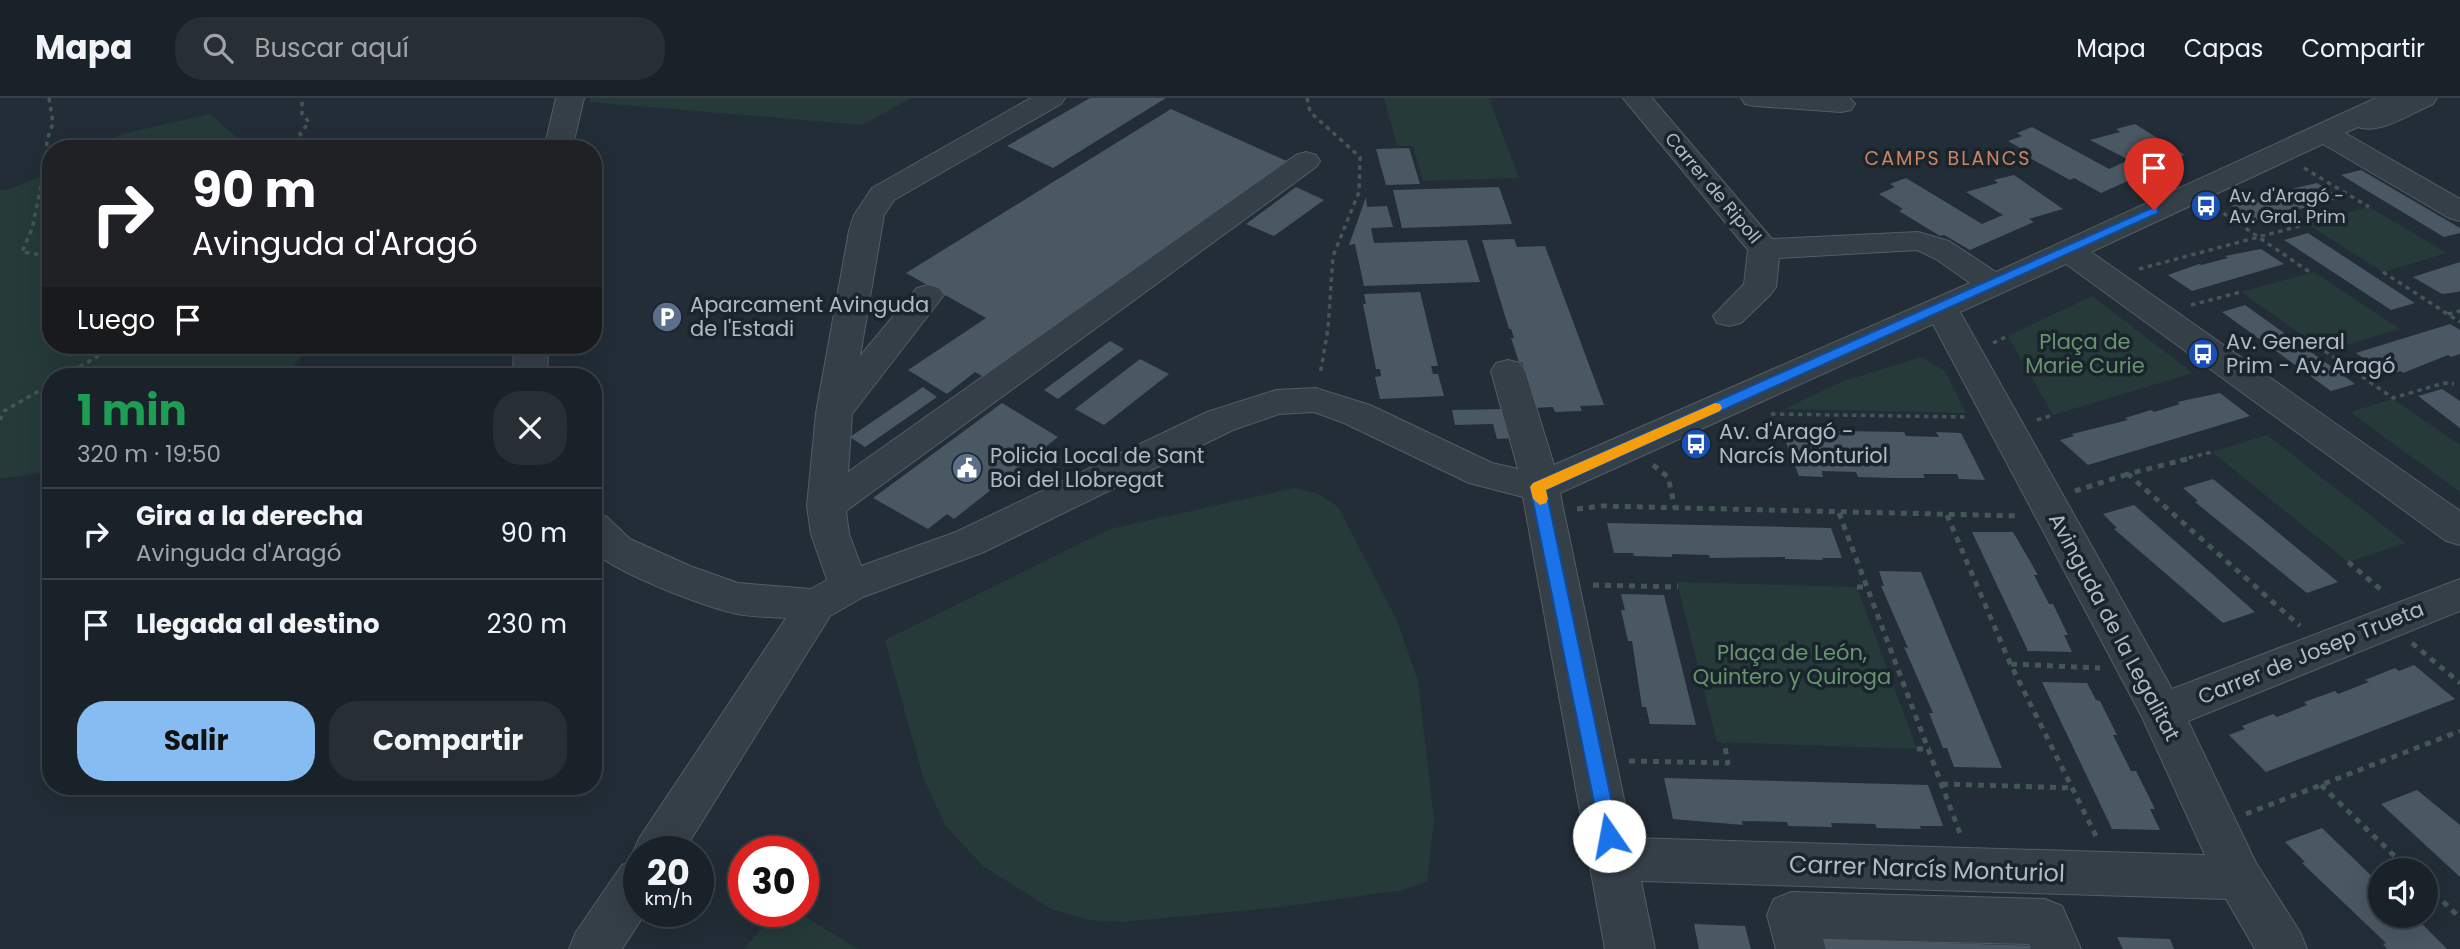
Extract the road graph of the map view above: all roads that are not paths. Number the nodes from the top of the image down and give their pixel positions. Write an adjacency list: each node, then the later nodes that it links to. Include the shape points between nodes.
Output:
1 (570, 98): 11 (street)
2 (1051, 98): 21 (street, via 883,194 874,205 860,248)
3 (1637, 98): 14 (street, Carrer de Ripoll)
4 (1755, 98): 9 (street)
5 (2379, 98): 10 (street, via 2343,114)
6 (2389, 98): 7 (street); 10 (street, via 2390,102)
7 (2400, 98)
8 (2423, 98): 10 (street, via 2362,125)
9 (1841, 104)
10 (2333, 128): 13 (street); 15 (street)
11 (560, 140)
12 (1306, 161): 23 (street)
13 (2460, 212)
14 (1763, 249): 16 (street, via 1917,241 1933,245); 19 (street, Carrer de Ripoll, via 1760,287)
15 (2068, 251): 16 (street); 24 (street)
16 (1992, 284): 18 (street)
17 (928, 295): 21 (street)
18 (1940, 306): 22 (street); 28 (street, Avinguda de la Legalitat)
19 (1729, 316)
20 (1508, 371): 22 (street, via 1533,452)
21 (834, 413): 23 (street)
22 (1541, 500): 27 (street, via 1357,414 1316,400 1276,402 1220,421 970,542); 30 (street)
23 (825, 506): 27 (street)
24 (2460, 531)
25 (602, 535): 27 (street, via 616,548 676,577 737,598)
26 (2460, 594): 28 (street, Carrer de Josep Trueta)
27 (833, 595): 29 (street)
28 (2162, 712): 32 (street, Avinguda de la Legalitat)
29 (668, 836)
30 (1614, 859): 31 (street, Carrer Narcís Monturiol); 35 (street)
31 (2043, 872): 32 (street, Carrer Narcís Monturiol); 38 (street)
32 (2239, 878): 39 (street, Avinguda de la Legalitat)
33 (623, 905): 34 (street)
34 (594, 949)
35 (1630, 949)
36 (1801, 949): 37 (street, via 1791,915 2045,922)
37 (2056, 949)
38 (2076, 949)
39 (2282, 949)

